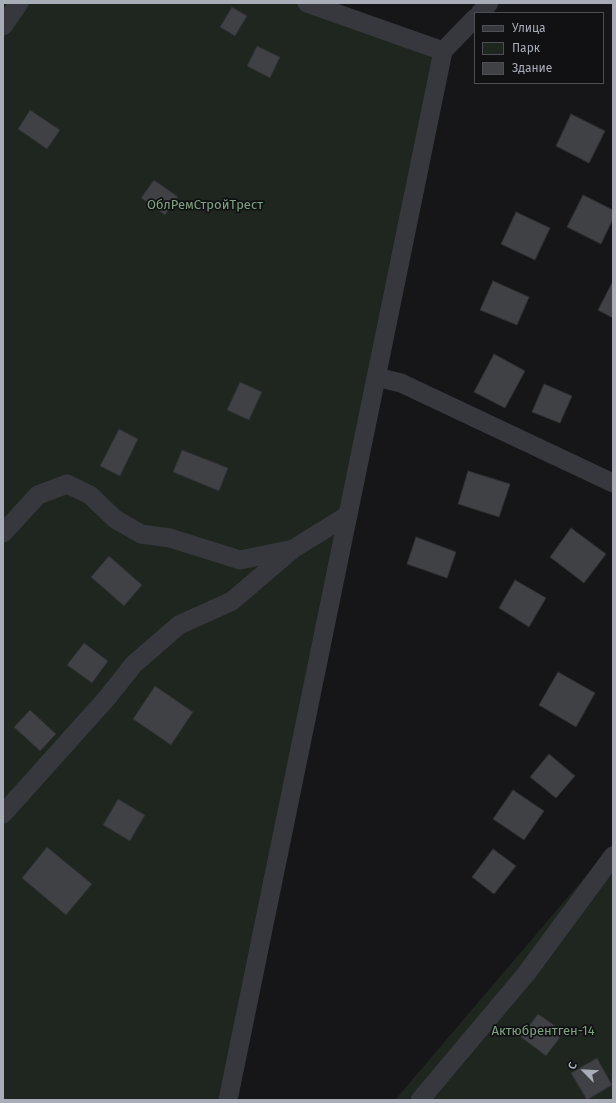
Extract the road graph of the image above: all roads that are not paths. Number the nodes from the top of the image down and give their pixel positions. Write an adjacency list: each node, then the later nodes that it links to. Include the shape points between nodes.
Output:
1 (19, 3): 6 (lane)
2 (307, 3): 7 (lane)
3 (489, 3): 4 (lane)
4 (481, 12)
5 (474, 19): 7 (lane)
6 (3, 26)
7 (443, 51): 8 (lane)
8 (376, 377): 9 (lane, via 401,383); 10 (lane)
9 (613, 483)
10 (348, 514): 12 (lane); 15 (lane)
11 (3, 533): 12 (lane, via 38,495 67,484 90,495 115,519 141,534 170,538 240,560)
12 (293, 549): 13 (lane, via 232,601 179,625 134,664 107,698)
13 (3, 814)
14 (613, 856): 16 (lane, via 526,974)
15 (228, 1100)
16 (420, 1100)

